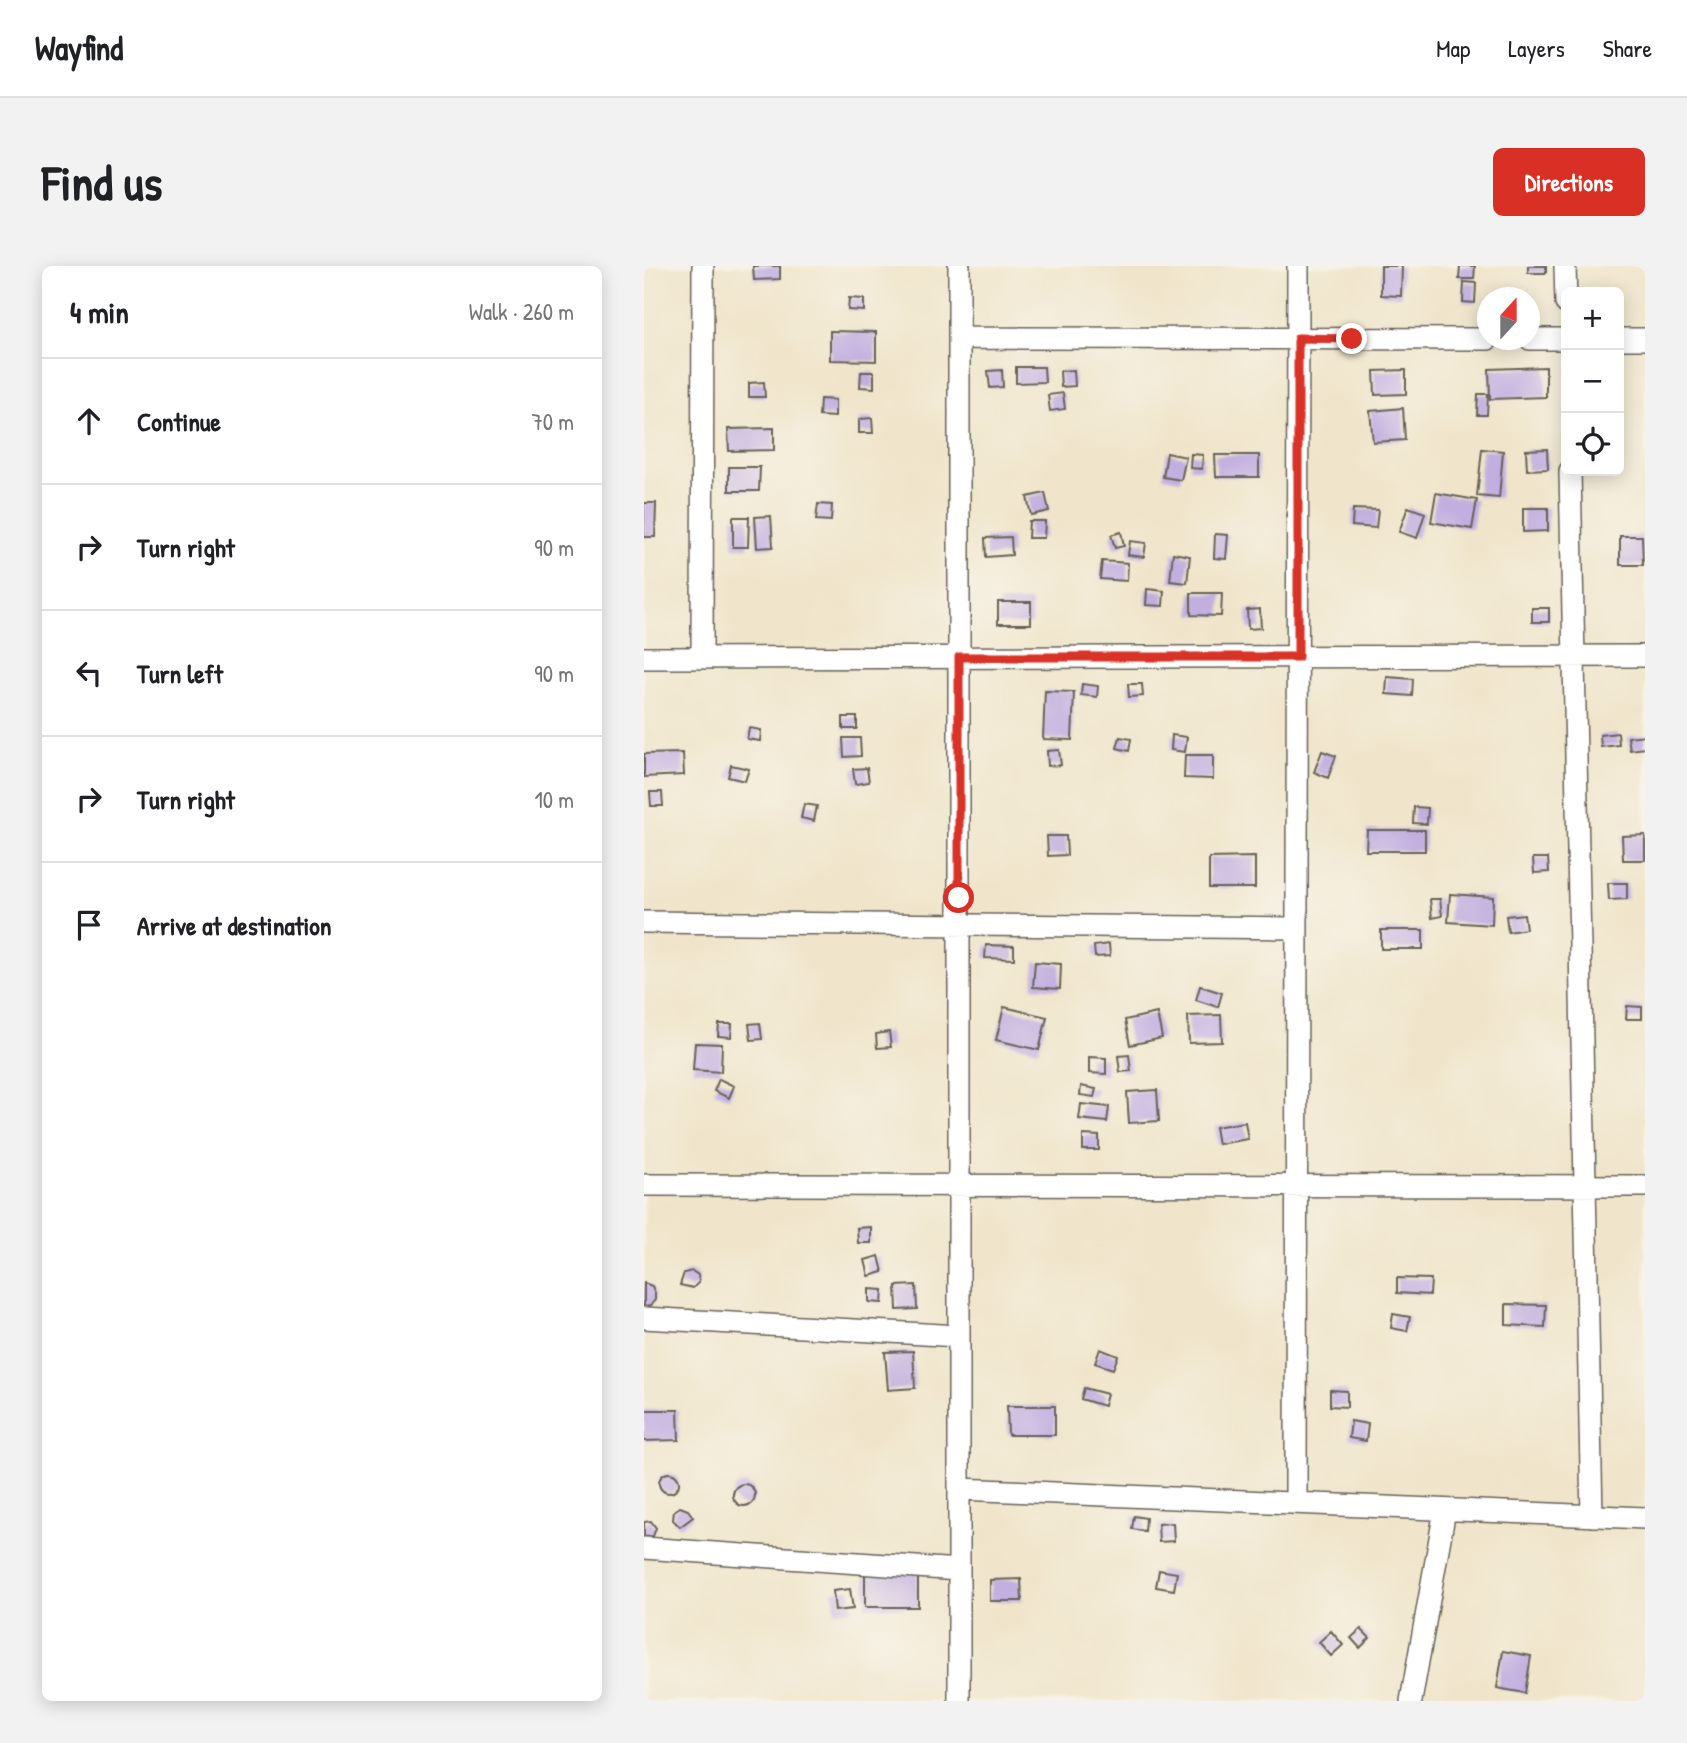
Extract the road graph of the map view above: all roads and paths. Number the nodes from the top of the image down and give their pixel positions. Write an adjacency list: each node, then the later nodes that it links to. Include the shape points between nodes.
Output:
1 (703, 266): 19 (street)
2 (959, 266): 6 (street)
3 (1298, 266): 7 (street)
4 (1565, 266): 5 (street)
5 (1566, 287)
6 (959, 338): 7 (street); 16 (street)
7 (1298, 338): 8 (street); 17 (street)
8 (1477, 339)
9 (1540, 339): 10 (street)
10 (1561, 339)
11 (1624, 339): 12 (street)
12 (1645, 339)
13 (1570, 476): 14 (street)
14 (1574, 656): 15 (street); 17 (street); 26 (street)
15 (1645, 656)
16 (959, 657): 17 (street); 19 (street); 21 (street)
17 (1298, 657): 22 (street)
18 (644, 658): 19 (street)
19 (702, 658)
20 (644, 922): 21 (street)
21 (959, 924): 22 (street); 24 (street)
22 (1297, 928): 25 (street)
23 (644, 1185): 24 (street)
24 (959, 1185): 25 (street); 29 (street)
25 (1297, 1186): 26 (street); 31 (street)
26 (1585, 1186): 27 (street); 33 (street)
27 (1645, 1186)
28 (644, 1318): 29 (street)
29 (959, 1336): 30 (street)
30 (959, 1489): 31 (street); 36 (street)
31 (1297, 1503): 32 (street)
32 (1445, 1510): 33 (street); 38 (street)
33 (1592, 1516): 34 (street)
34 (1645, 1518)
35 (644, 1548): 36 (street)
36 (959, 1570): 37 (street)
37 (959, 1701)
38 (1411, 1701)

